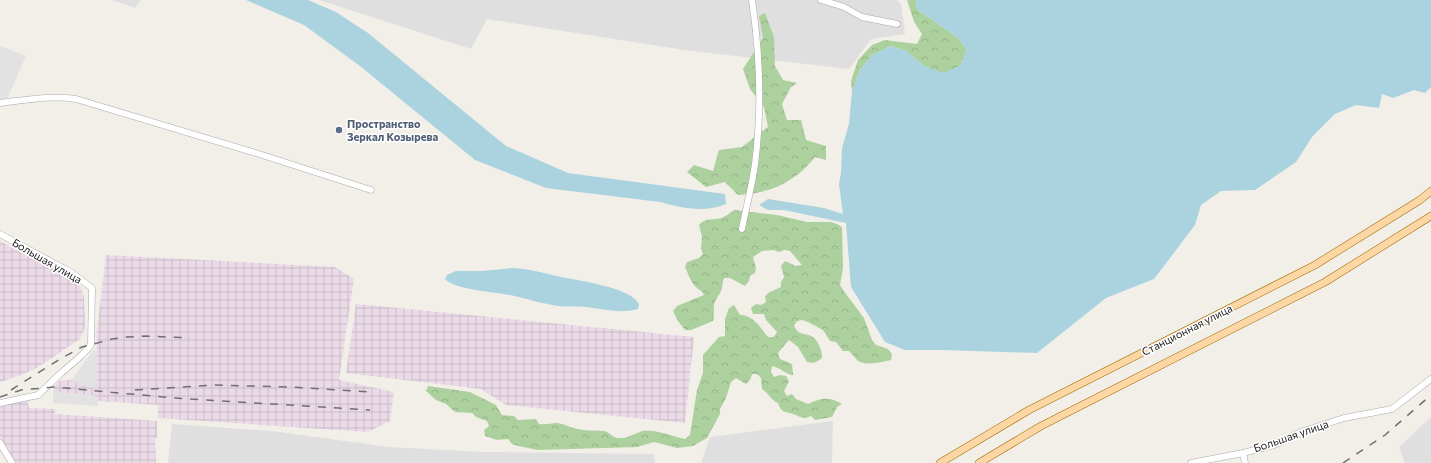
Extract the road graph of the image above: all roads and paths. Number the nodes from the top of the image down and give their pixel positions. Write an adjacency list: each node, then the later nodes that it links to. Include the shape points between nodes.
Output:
1 (752, 0): 8 (street, via 760,93 755,164)
2 (821, 0): 3 (street, via 844,7 862,17)
3 (897, 24)
4 (0, 103): 5 (street, via 63,97 76,99)
5 (371, 190)
6 (1431, 192): 15 (main road, Станционная улица, via 1315,265 1029,410)
7 (1431, 216): 16 (main road, Станционная улица, via 1324,282 1040,426)
8 (742, 229)
9 (0, 234): 11 (street, Большая улица, via 72,273 92,288 91,345 38,395)
10 (1431, 379): 13 (street, Большая улица, via 1392,409 1344,418 1301,432 1274,445)
11 (0, 403)
12 (0, 443): 14 (street)
13 (1243, 453): 17 (street, Большая улица); 18 (street)
14 (12, 463)
15 (940, 463)
16 (979, 463)
17 (1191, 463)
18 (1245, 463)

